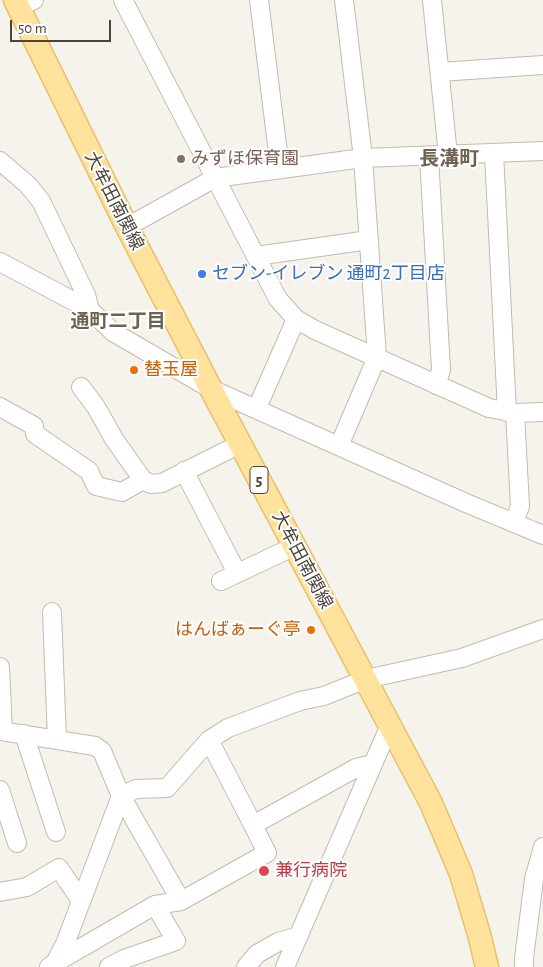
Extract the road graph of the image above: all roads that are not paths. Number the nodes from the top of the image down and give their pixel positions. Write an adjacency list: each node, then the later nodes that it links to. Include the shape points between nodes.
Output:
1 (123, 0): 15 (street)
2 (259, 0): 14 (street)
3 (344, 0): 12 (street)
4 (432, 0): 7 (street)
5 (22, 2): 16 (main road, 大牟田南関線 / 5)
6 (543, 66): 7 (street)
7 (440, 72): 10 (street)
8 (543, 151): 9 (street)
9 (494, 153): 10 (street); 29 (street)
10 (448, 155): 11 (street)
11 (429, 156): 12 (street); 23 (street, via 441,370)
12 (362, 158): 14 (street); 17 (street)
13 (0, 161): 20 (street, via 41,201 86,295)
14 (280, 169): 15 (street)
15 (215, 178): 16 (street); 18 (street)
16 (127, 227): 25 (main road, 大牟田南関線 / 5)
17 (368, 240): 18 (street); 22 (street)
18 (256, 256): 21 (street, via 278,299)
19 (0, 262): 20 (street)
20 (90, 310): 25 (street, via 113,332)
21 (296, 319): 22 (street); 27 (street)
22 (377, 357): 23 (street); 31 (street)
23 (436, 385): 29 (street, via 489,408)
24 (81, 387): 33 (street)
25 (211, 389): 27 (street); 30 (main road, 大牟田南関線 / 5)
26 (0, 407): 33 (street, via 34,426 35,434 89,471 96,486 122,492)
27 (256, 408): 31 (street)
28 (543, 412): 29 (street)
29 (511, 413): 34 (street, via 520,506)
30 (240, 444): 32 (street); 36 (main road, 大牟田南関線 / 5)
31 (339, 446): 34 (street)
32 (184, 471): 33 (street, via 162,483 151,484); 37 (street)
33 (143, 480)
34 (514, 523): 35 (street)
35 (543, 535)
36 (294, 546): 37 (street); 42 (main road, 大牟田南関線 / 5)
37 (237, 573): 38 (street)
38 (221, 581)
39 (52, 612): 46 (street)
40 (543, 629): 42 (street, via 462,658)
41 (0, 667): 44 (street)
42 (366, 679): 43 (main road, 大牟田南関線 / 5); 47 (street, via 228,728)
43 (390, 725): 48 (street); 64 (main road, 大牟田南関線 / 5, via 432,803 461,874)
44 (2, 731): 45 (street)
45 (24, 734): 46 (street); 52 (street)
46 (57, 740): 50 (street, via 95,746 102,751)
47 (209, 740): 50 (street, via 167,788 136,789); 51 (street)
48 (372, 764): 51 (street, via 356,768); 59 (street)
49 (0, 790): 53 (street)
50 (121, 796): 56 (street); 57 (street)
51 (252, 825): 57 (street, via 267,853)
52 (56, 832)
53 (17, 843)
54 (543, 847): 65 (street, via 534,879)
55 (0, 892): 56 (street, via 27,887 59,868)
56 (81, 901): 60 (street, via 65,944)
57 (180, 901): 58 (street)
58 (155, 905): 60 (street); 61 (street, via 176,941)
59 (299, 936): 62 (street, via 278,942 257,954); 63 (street)
60 (52, 965)
61 (109, 967)
62 (246, 967)
63 (286, 967)
64 (487, 967)
65 (524, 967)

